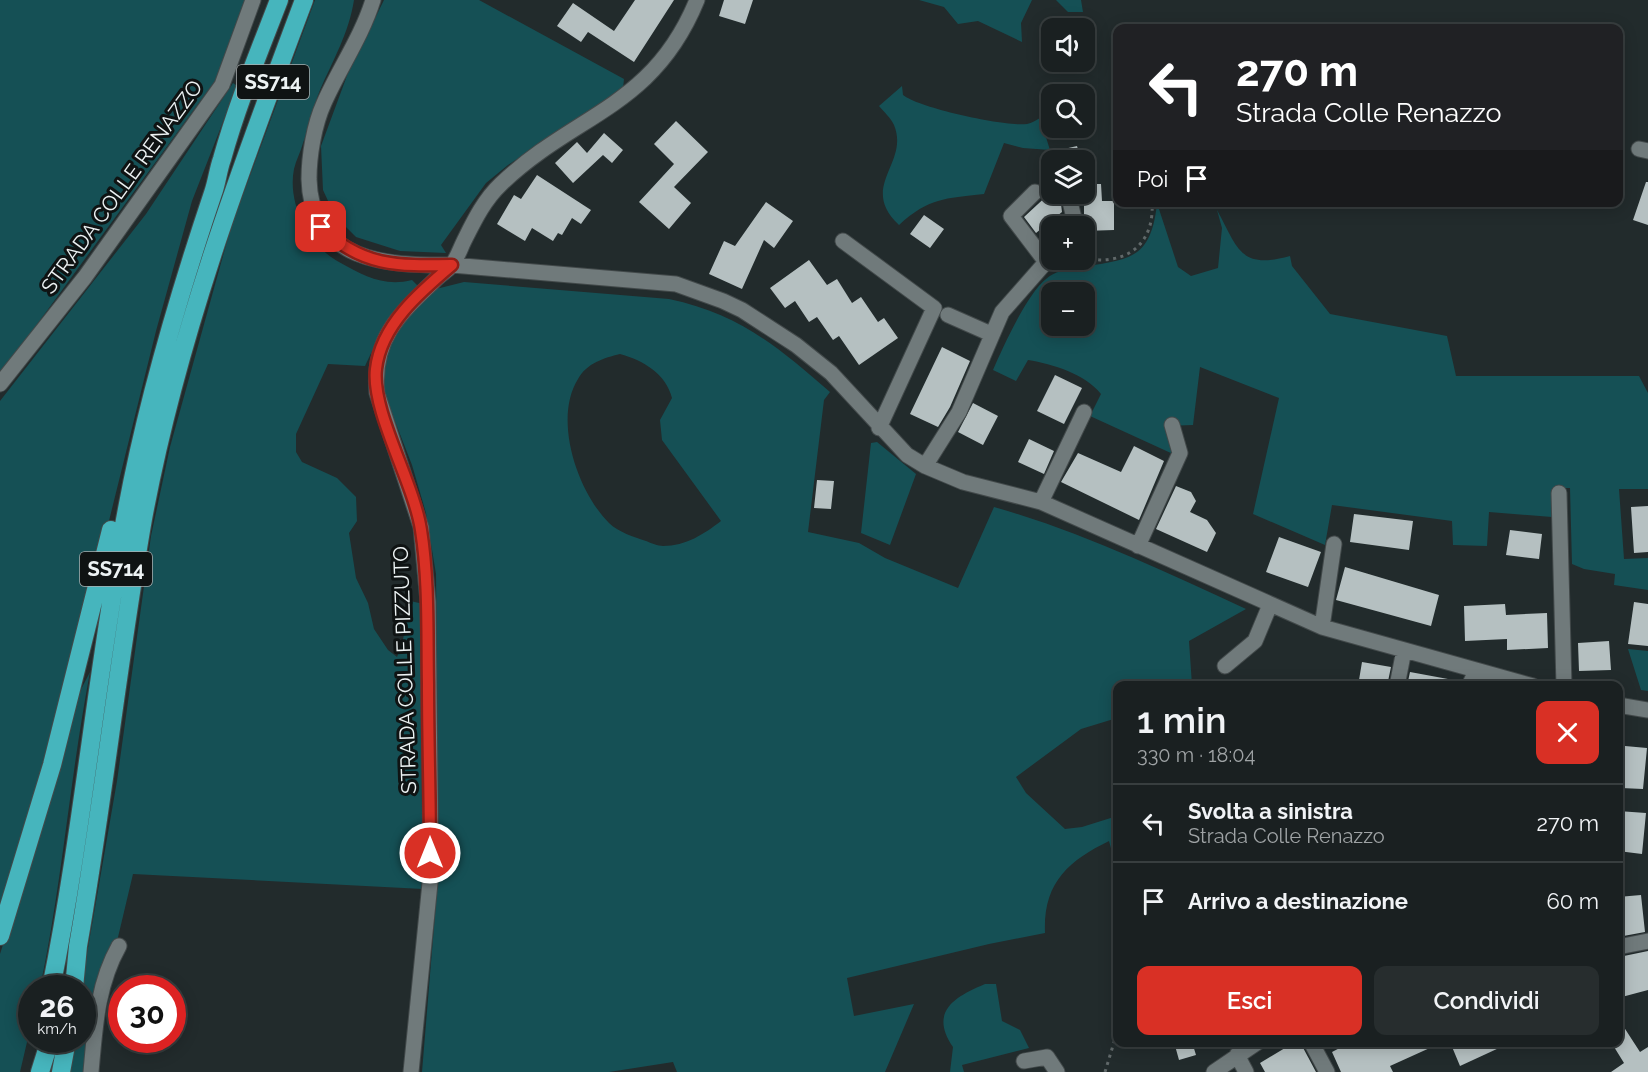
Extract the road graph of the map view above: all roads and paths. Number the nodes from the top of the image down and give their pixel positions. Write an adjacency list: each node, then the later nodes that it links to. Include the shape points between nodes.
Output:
1 (253, 0): 16 (street, STRADA COLLE RENAZZO, via 222,85 85,277)
2 (279, 0): 6 (highway, SS714)
3 (304, 0): 38 (highway, SS714, via 242,165 194,309 146,508)
4 (373, 0): 12 (street, via 322,106 309,162 310,200 321,227 340,246 371,260 416,266)
5 (696, 0): 12 (street, STRADA COLLE PIZZUTO, via 677,41 651,75 499,186 475,219)
6 (222, 158): 36 (highway, via 207,188 160,331 67,710); 41 (highway, SS714, via 168,333 127,506)
7 (1035, 192): 10 (street, via 1011,216)
8 (1151, 207): 11 (path, via 1144,242 1136,251)
9 (843, 241): 19 (street, via 934,308)
10 (1041, 252)
11 (1095, 259)
12 (452, 265): 19 (street, via 676,284 723,301 796,345 831,374); 56 (street, STRADA COLLE PIZZUTO, via 400,315 379,350 375,371 383,412 421,528 428,602 430,873)
13 (1041, 270): 15 (street, via 1002,312)
14 (948, 315): 15 (street)
15 (991, 334): 20 (street, via 959,412)
16 (0, 384)
17 (1084, 412): 22 (street)
18 (1172, 425): 24 (street, via 1180,453)
19 (879, 428): 20 (street, via 906,455)
20 (925, 466): 22 (street, via 963,482)
21 (1559, 493): 33 (street)
22 (1041, 502): 24 (street)
23 (1334, 544): 26 (street)
24 (1138, 546): 25 (street)
25 (1270, 605): 26 (street); 28 (street, via 1255,641)
26 (1322, 627): 27 (street)
27 (1404, 650): 29 (street); 30 (street)
28 (1225, 666)
29 (1476, 670): 31 (street); 32 (street)
30 (1398, 681)
31 (1471, 681)
32 (1515, 681)
33 (1564, 681)
34 (1623, 706): 35 (street)
35 (1648, 710)
36 (0, 936)
37 (1648, 941): 40 (street)
38 (78, 946): 42 (highway, SS714); 43 (highway)
39 (119, 946): 55 (street, via 105,976 96,1016)
40 (1623, 946)
41 (53, 975)
42 (69, 975)
43 (75, 975)
44 (1113, 1046): 58 (path)
45 (1250, 1047): 50 (street)
46 (1314, 1047): 61 (street)
47 (35, 1053): 52 (highway)
48 (46, 1053): 53 (highway)
49 (65, 1053): 54 (highway)
50 (1237, 1055): 59 (street); 60 (street)
51 (1024, 1060): 57 (street, via 1047,1057)
52 (29, 1072)
53 (40, 1072)
54 (61, 1072)
55 (91, 1072)
56 (411, 1072)
57 (1057, 1072)
58 (1105, 1072)
59 (1214, 1072)
60 (1246, 1072)
61 (1327, 1072)

